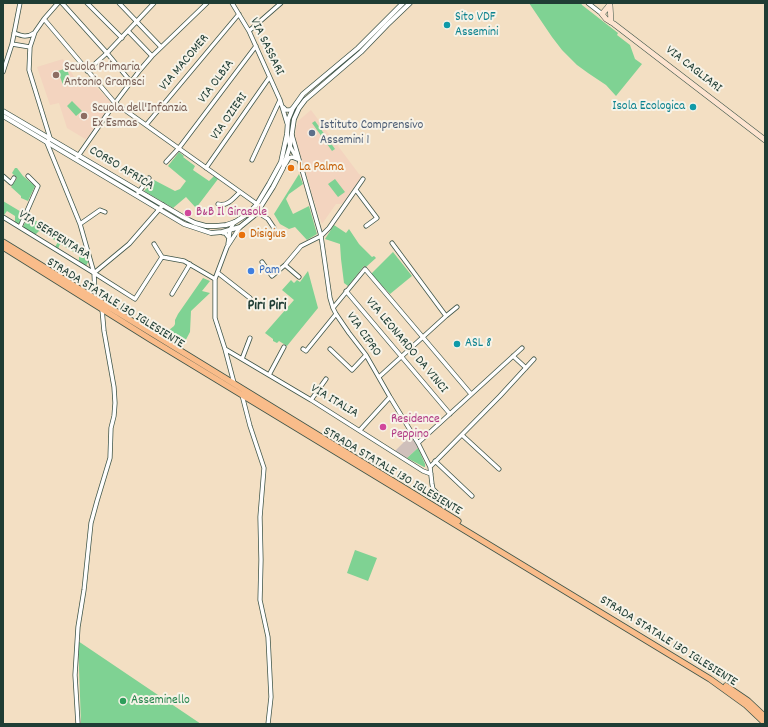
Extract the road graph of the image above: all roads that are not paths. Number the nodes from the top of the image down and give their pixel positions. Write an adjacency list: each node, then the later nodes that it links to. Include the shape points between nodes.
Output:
1 (20, 3): 22 (street)
2 (58, 3): 16 (street)
3 (62, 3): 28 (street)
4 (87, 3): 23 (street)
5 (119, 3): 18 (street)
6 (154, 3): 18 (street)
7 (207, 3): 27 (street)
8 (232, 3): 14 (street, VIA SASSARI)
9 (281, 3): 20 (street)
10 (403, 3): 37 (street, CORSO AFRICA, via 358,48 303,94)
11 (410, 3): 39 (street, CORSO AFRICA, via 361,52 305,100)
12 (588, 3): 15 (street)
13 (610, 3): 15 (main road); 17 (main road)
14 (239, 14): 20 (street, VIA SASSARI); 42 (street, VIA MACOMER)
15 (602, 14): 17 (main road, VIA CAGLIARI)
16 (44, 19): 21 (street); 30 (street)
17 (609, 21): 46 (main road, VIA CAGLIARI)
18 (136, 22): 19 (street); 27 (street)
19 (128, 31): 23 (street); 29 (street)
20 (249, 31): 25 (street, VIA SASSARI)
21 (35, 32): 22 (street, via 30,36); 26 (street)
22 (14, 33): 24 (street)
23 (122, 38): 28 (street)
24 (12, 44): 26 (street); 31 (street)
25 (256, 46): 32 (street, VIA SASSARI); 49 (street, VIA OLBIA)
26 (30, 47): 45 (street, via 29,70)
27 (161, 48): 29 (street)
28 (107, 53): 30 (street); 33 (street)
29 (152, 56): 33 (street)
30 (87, 71): 35 (street)
31 (3, 72)
32 (270, 78): 34 (street, VIA SASSARI); 54 (street, VIA OZIERI)
33 (131, 82): 35 (street)
34 (280, 100): 36 (street, VIA SASSARI); 43 (street, VIA SASSARI); 51 (street)
35 (115, 104): 42 (street); 50 (street)
36 (283, 107): 37 (street, via 286,110); 41 (street, VIA SASSARI)
37 (294, 108): 41 (street, CORSO AFRICA)
38 (3, 111): 45 (street, CORSO AFRICA)
39 (296, 115): 41 (street); 44 (street, CORSO AFRICA)
40 (3, 116): 47 (street, CORSO AFRICA)
41 (289, 118): 43 (street, CORSO AFRICA); 44 (street, VIA SASSARI)
42 (146, 125): 49 (street)
43 (287, 125): 44 (street, CORSO AFRICA)
44 (290, 133): 48 (street, CORSO AFRICA); 52 (street, VIA CIPRO); 66 (street, CORSO AFRICA, via 281,162)
45 (50, 138): 47 (street); 50 (street, CORSO AFRICA)
46 (765, 140)
47 (47, 143): 50 (street, CORSO AFRICA); 73 (street)
48 (290, 146): 52 (street, VIA CIPRO); 55 (street, CORSO AFRICA)
49 (179, 148): 53 (street, VIA OLBIA); 54 (street)
50 (78, 157): 62 (street, CORSO AFRICA); 64 (street, CORSO AFRICA)
51 (252, 160)
52 (299, 161): 55 (street, via 289,158); 80 (street, VIA CIPRO)
53 (166, 162)
54 (206, 168): 63 (street)
55 (284, 168): 70 (street, CORSO AFRICA)
56 (3, 176): 58 (street, via 10,183)
57 (28, 176): 76 (street, via 38,186)
58 (14, 178)
59 (149, 178): 62 (street)
60 (363, 179): 61 (street)
61 (356, 190): 74 (street, via 377,218); 80 (street)
62 (139, 191): 64 (street); 67 (street, CORSO AFRICA)
63 (240, 192): 65 (street, via 233,200); 66 (street)
64 (136, 195): 68 (street, CORSO AFRICA)
65 (218, 204)
66 (257, 204): 72 (street, CORSO AFRICA, via 249,213)
67 (163, 205): 68 (street); 72 (street, CORSO AFRICA, via 206,226)
68 (160, 210): 79 (street, CORSO AFRICA, via 195,228 211,233); 91 (street, via 129,244)
69 (105, 212): 73 (street, via 100,210)
70 (258, 212): 75 (street, CORSO AFRICA); 77 (street, via 268,219)
71 (3, 217): 76 (street, VIA SERPENTARA)
72 (234, 222): 78 (street)
73 (80, 224): 91 (street)
74 (366, 226)
75 (240, 227): 78 (street, CORSO AFRICA); 86 (street)
76 (20, 228): 91 (street, VIA SERPENTARA)
77 (274, 228)
78 (230, 230): 79 (street, CORSO AFRICA); 81 (street)
79 (222, 232): 81 (street)
80 (321, 236): 90 (street, via 302,246); 100 (street, VIA CIPRO)
81 (229, 238): 86 (street)
82 (3, 242): 120 (main road, STRADA STATALE 130 IGLESIENTE)
83 (392, 243): 103 (street)
84 (154, 244): 87 (street)
85 (3, 247): 101 (main road, STRADA STATALE 130 IGLESIENTE)
86 (228, 247): 92 (street)
87 (162, 257): 89 (street); 91 (street, VIA SERPENTARA, via 135,299)
88 (262, 262): 90 (street, via 272,276)
89 (190, 264): 94 (street); 97 (street)
90 (285, 265): 93 (street)
91 (94, 273): 96 (street)
92 (218, 273): 94 (street); 98 (street)
93 (299, 277)
94 (215, 279): 108 (street, via 214,318)
95 (346, 291): 100 (street); 104 (street, via 365,269); 112 (street, VIA LEONARDO DA VINCI)
96 (96, 293)
97 (172, 294)
98 (250, 298)
99 (457, 307): 103 (street)
100 (333, 308): 102 (street, VIA CIPRO)
101 (102, 309): 121 (main road, STRADA STATALE 130 IGLESIENTE); 137 (street, via 115,403 110,428 110,458 91,523 78,627 75,676)
102 (336, 314): 109 (street, via 306,351); 111 (street, VIA CIPRO)
103 (446, 316): 104 (street)
104 (422, 337): 112 (street); 122 (street)
105 (250, 338): 114 (street)
106 (284, 347): 117 (street)
107 (522, 348): 113 (street)
108 (225, 349): 114 (street, VIA ITALIA); 120 (street)
109 (303, 349)
110 (330, 349): 111 (street, via 352,370)
111 (366, 355): 118 (street, VIA CIPRO)
112 (402, 356): 118 (street); 125 (street, VIA LEONARDO DA VINCI)
113 (513, 356): 116 (street); 122 (street)
114 (242, 359): 117 (street, VIA ITALIA)
115 (534, 359): 116 (street)
116 (526, 368): 127 (street)
117 (269, 375): 124 (street, VIA ITALIA)
118 (379, 377): 123 (street, VIA CIPRO)
119 (326, 379): 124 (street)
120 (234, 384): 135 (main road, STRADA STATALE 130 IGLESIENTE, via 710,674 748,701)
121 (242, 394): 136 (main road, STRADA STATALE 130 IGLESIENTE, via 710,679 746,705); 138 (street, via 264,468 260,517 260,600 268,637 271,697)
122 (471, 394): 125 (street)
123 (390, 397): 126 (street); 128 (street, VIA CIPRO)
124 (311, 400): 126 (street, VIA ITALIA)
125 (450, 414): 128 (street)
126 (360, 430): 132 (street, VIA ITALIA)
127 (462, 435): 129 (street); 131 (street)
128 (418, 442): 130 (street, VIA CIPRO)
129 (435, 462): 130 (street); 133 (street)
130 (430, 466): 132 (street, VIA CIPRO)
131 (499, 469)
132 (430, 474): 134 (street, VIA CIPRO, via 433,489)
133 (472, 496)
134 (444, 507)
135 (765, 717)
136 (765, 723)
137 (78, 724)
138 (268, 724)

